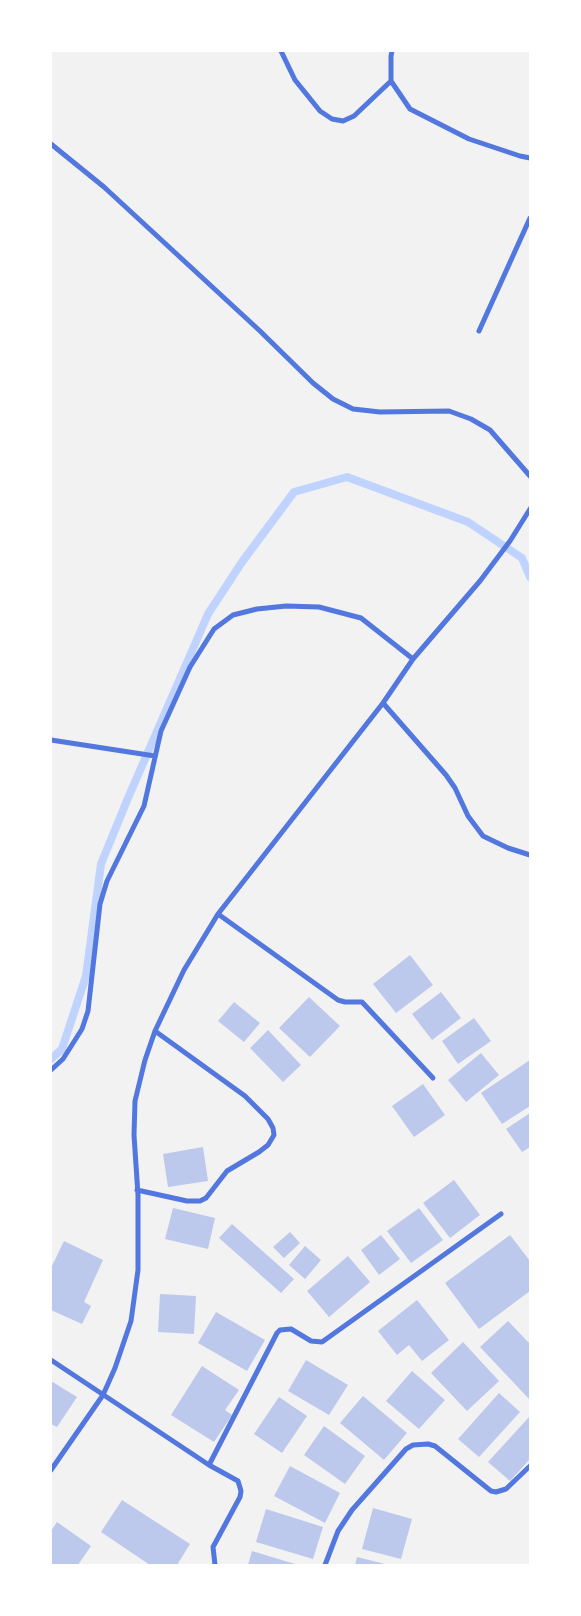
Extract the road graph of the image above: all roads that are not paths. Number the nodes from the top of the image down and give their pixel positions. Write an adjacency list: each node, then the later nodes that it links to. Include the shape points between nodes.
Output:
1 (281, 51): 3 (street, via 295,80 320,111 332,119 343,121 354,116)
2 (392, 51): 3 (street)
3 (392, 81): 5 (street, via 410,109 469,139)
4 (51, 144): 8 (street, via 104,187 333,399 354,409 449,411 471,419 490,430)
5 (530, 158)
6 (530, 218): 7 (street)
7 (478, 331)
8 (530, 476)
9 (530, 509): 10 (street, via 480,581)
10 (413, 659): 11 (street); 13 (street, via 361,618 318,607 257,608 233,615 214,629 190,667)
11 (383, 703): 14 (street, via 446,775 483,836); 15 (street)
12 (51, 740): 13 (street)
13 (152, 756): 17 (street, via 144,806 107,881 100,904 88,1011 82,1029 63,1059)
14 (530, 855)
15 (218, 914): 16 (street, via 184,970); 18 (street, via 338,1000 362,1002)
16 (155, 1030): 19 (street, via 135,1101); 19 (street, via 245,1096 268,1119 274,1135 268,1146 227,1171 200,1201)
17 (51, 1070)
18 (433, 1078)
19 (138, 1190): 22 (street, via 138,1270 131,1321)
20 (501, 1214): 23 (street, via 322,1342 311,1341 292,1329 280,1330)
21 (51, 1360): 22 (street)
22 (103, 1395): 23 (street); 25 (street)
23 (209, 1465): 26 (street, via 238,1481 241,1491 214,1547)
24 (530, 1466): 27 (street, via 506,1489 496,1492 435,1446 412,1445 352,1510 338,1531)
25 (51, 1470)
26 (215, 1565)
27 (325, 1565)

